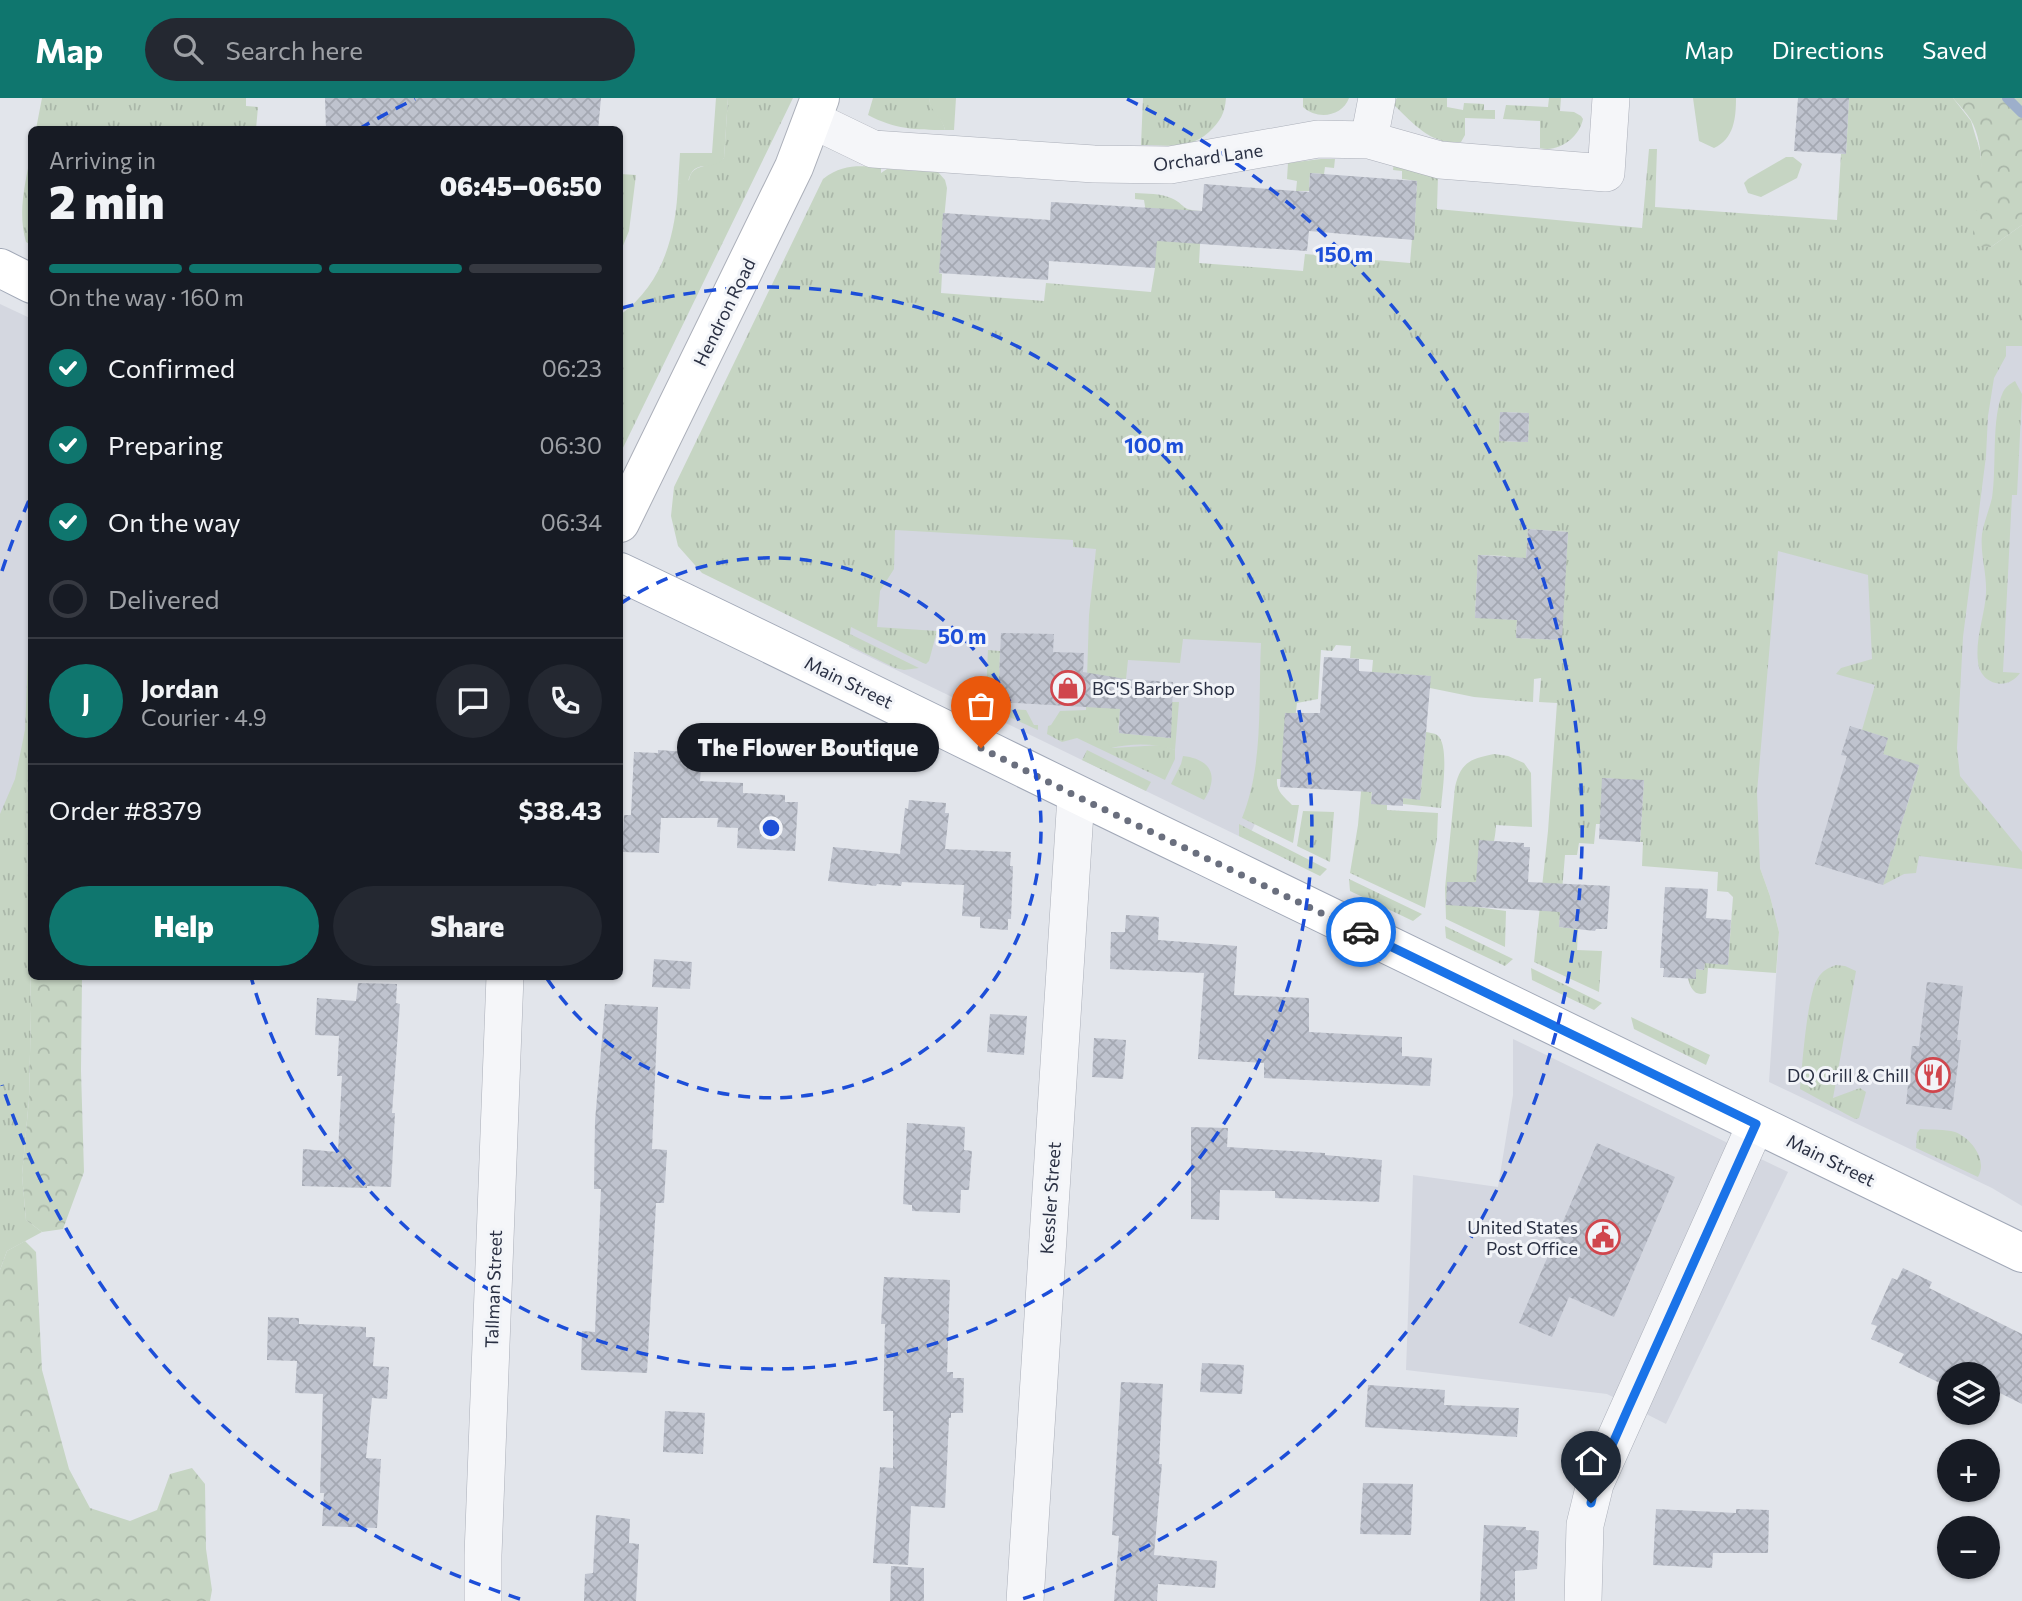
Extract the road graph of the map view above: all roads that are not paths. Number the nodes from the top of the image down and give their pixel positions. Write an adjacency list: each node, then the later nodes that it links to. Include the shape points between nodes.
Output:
1 (1377, 98): 4 (street)
2 (1611, 98): 4 (street, Orchard Lane, via 1606,173 1440,160)
3 (817, 109): 4 (street, Orchard Lane, via 873,149 1094,164 1170,165 1318,139); 7 (main road, Hendron Road, via 794,167)
4 (1369, 140)
5 (0, 268): 6 (main road)
6 (28, 282)
7 (623, 517)
8 (623, 573): 9 (main road, Main Street)
9 (1076, 796): 11 (main road, Main Street); 14 (street, Kessler Street)
10 (505, 980): 13 (street, Tallman Street)
11 (1756, 1124): 12 (main road, Main Street); 15 (street, via 1595,1484 1585,1525)
12 (2022, 1253)
13 (483, 1601)
14 (1025, 1601)
15 (1583, 1601)

